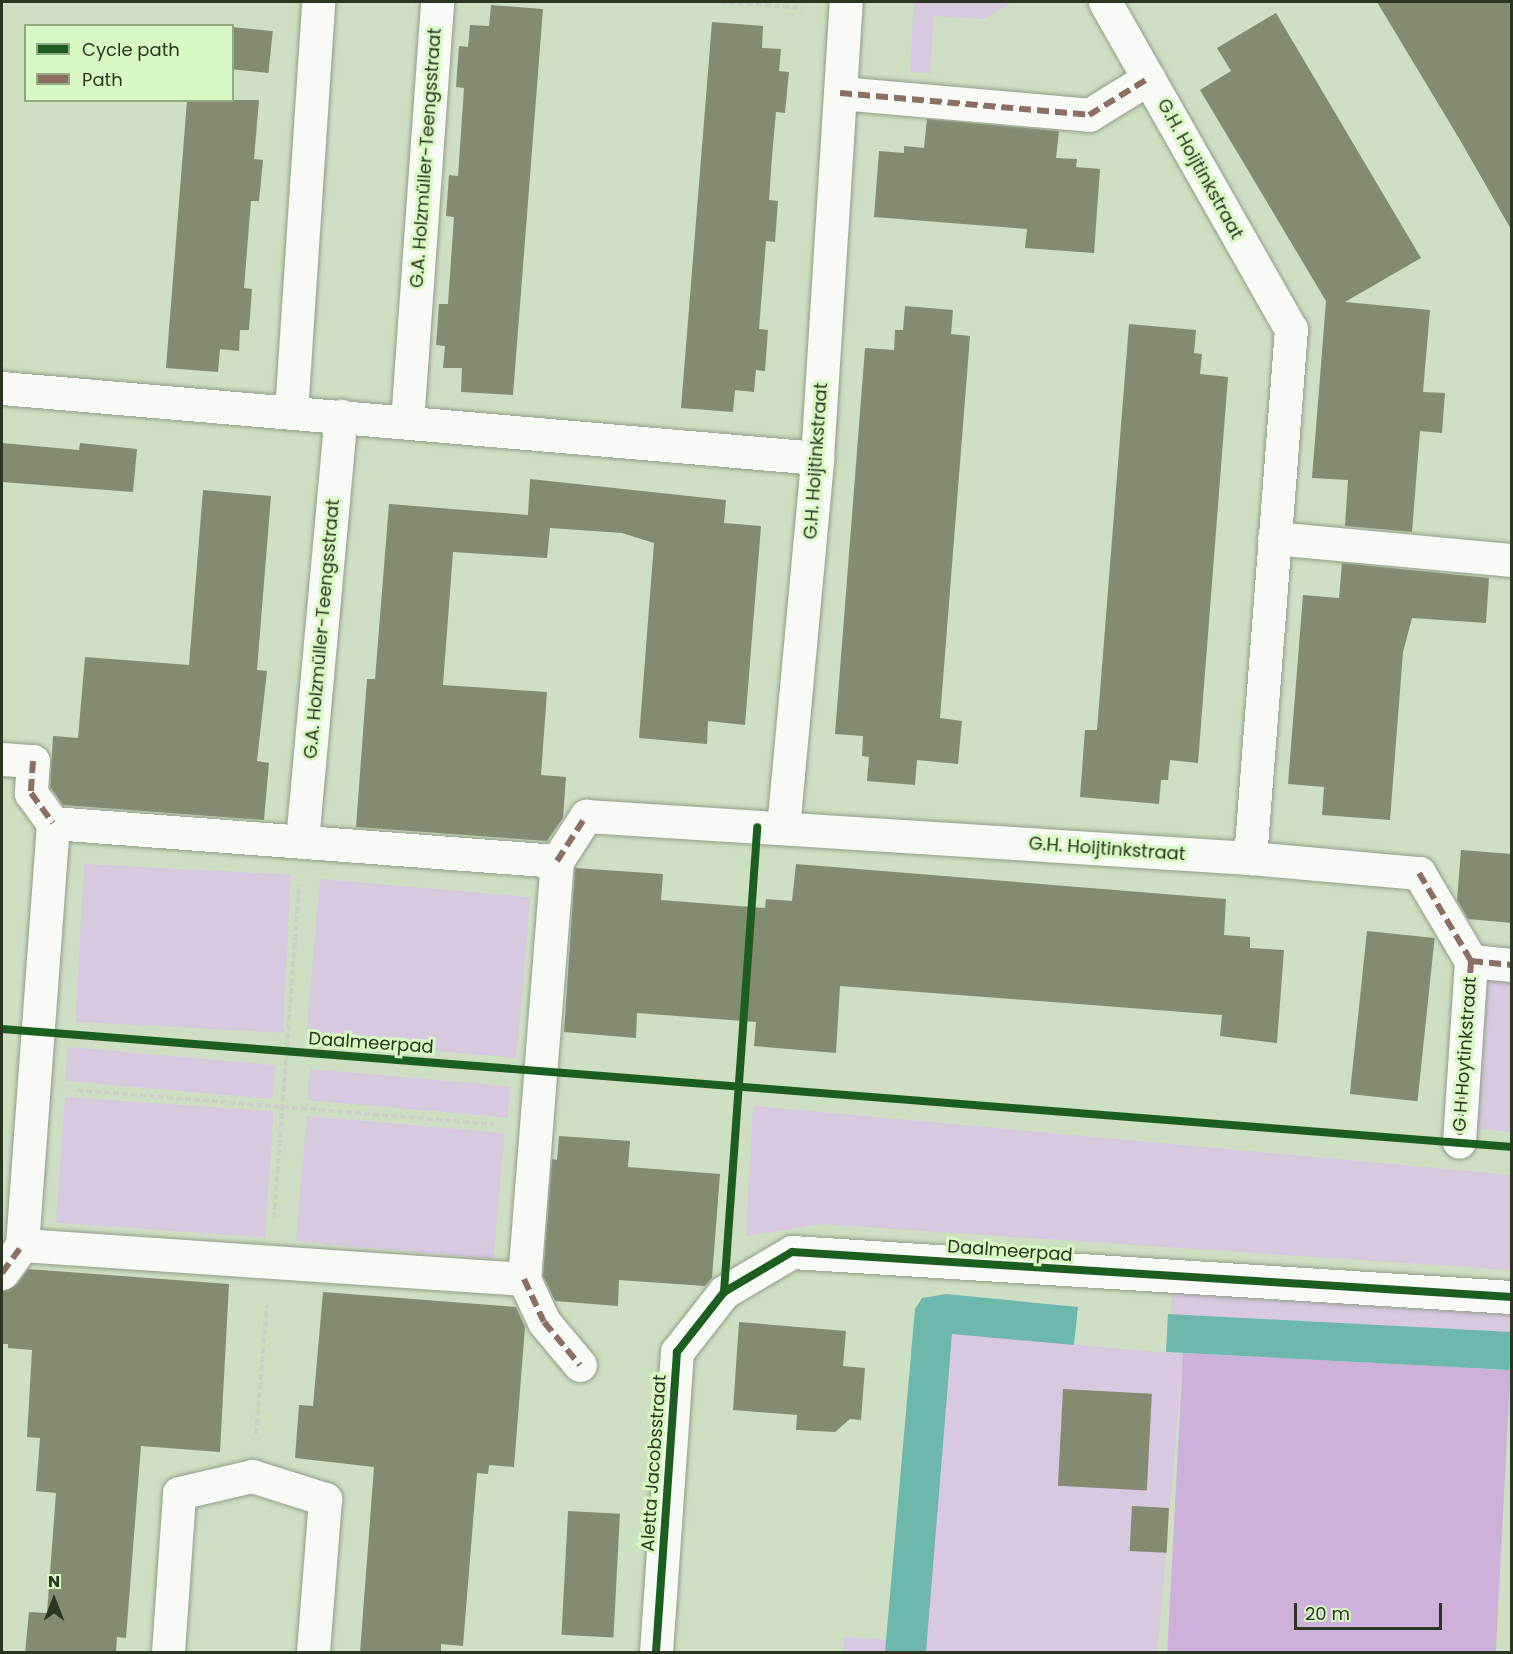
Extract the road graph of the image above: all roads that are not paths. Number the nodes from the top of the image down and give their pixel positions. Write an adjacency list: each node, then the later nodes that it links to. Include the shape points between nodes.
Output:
1 (318, 2): 8 (street)
2 (437, 2): 10 (street, G.A. Holzmüller-Teengsstraat)
3 (1111, 3): 5 (street, G.H. Hoijtinkstraat)
4 (846, 6): 6 (street, G.H. Hoijtinkstraat)
5 (1149, 78): 6 (street, G.H. Hoijtinkstraat, via 1089,115); 12 (street, G.H. Hoijtinkstraat, via 1291,330)
6 (840, 93): 11 (street, G.H. Hoijtinkstraat)
7 (2, 388): 8 (street)
8 (291, 412): 9 (street)
9 (341, 416): 10 (street); 17 (street, G.A. Holzmüller-Teengsstraat)
10 (406, 422): 11 (street)
11 (817, 458): 16 (street, G.H. Hoijtinkstraat)
12 (1274, 538): 13 (street); 18 (street, G.H. Hoijtinkstraat)
13 (1512, 560)
14 (17, 760): 15 (street, via 31,793)
15 (53, 823): 17 (street); 24 (street)
16 (783, 828): 18 (street, G.H. Hoijtinkstraat); 19 (street, G.H. Hoijtinkstraat, via 586,816)
17 (302, 841): 19 (street)
18 (1250, 858): 20 (street, G.H. Hoijtinkstraat)
19 (557, 861): 26 (street)
20 (1419, 873): 21 (street, G H Hoytinkstraat)
21 (1471, 961): 22 (street); 23 (street, G H Hoytinkstraat)
22 (1512, 965)
23 (1459, 1142)
24 (21, 1245): 25 (street); 26 (street)
25 (2, 1273)
26 (524, 1279): 29 (street, via 544,1322)
27 (724, 1292): 28 (street, Daalmeerpad, via 792,1252); 32 (street, Aletta Jacobsstraat, via 677,1352)
28 (1512, 1298)
29 (580, 1365)
30 (168, 1653): 31 (street, via 179,1493 252,1476 325,1499)
31 (313, 1653)
32 (656, 1653)

